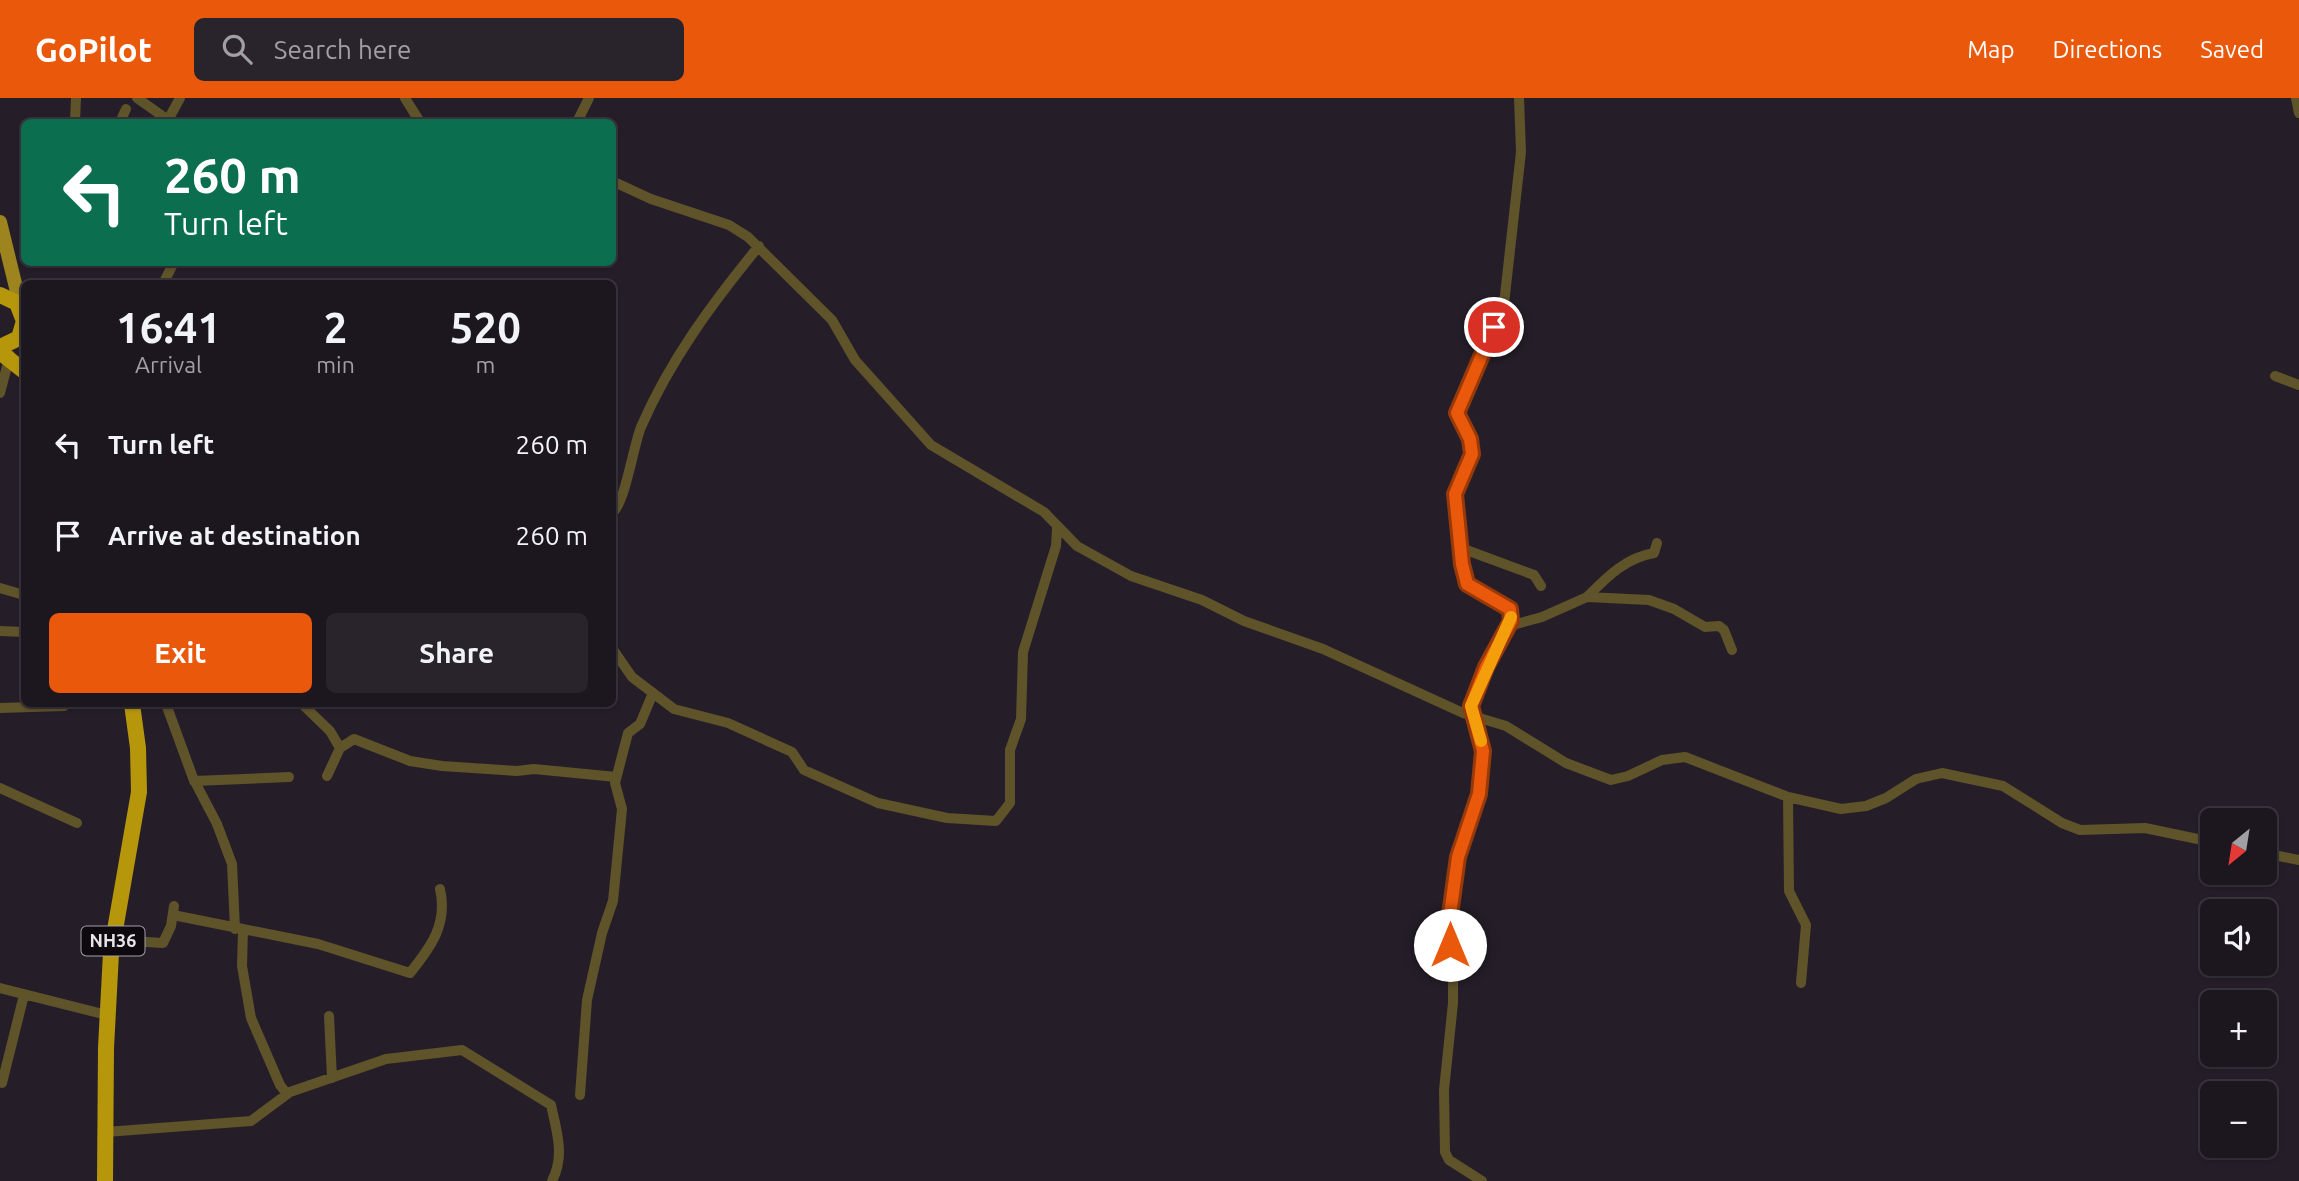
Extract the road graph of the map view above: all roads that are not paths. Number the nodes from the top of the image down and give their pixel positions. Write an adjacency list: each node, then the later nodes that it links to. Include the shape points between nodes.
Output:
1 (76, 98): 10 (street)
2 (137, 98): 12 (street)
3 (180, 98): 13 (street)
4 (405, 98): 14 (street)
5 (589, 98): 15 (street)
6 (1519, 98): 31 (street, via 1521,152 1504,304 1457,413 1472,454 1455,494)
7 (2296, 98): 9 (street)
8 (125, 109): 11 (street)
9 (2299, 113)
10 (75, 119)
11 (121, 119)
12 (166, 119)
13 (170, 119)
14 (418, 119)
15 (578, 119)
16 (616, 183): 18 (street, via 729,225)
17 (0, 222): 20 (main road)
18 (759, 246): 28 (street, via 684,345 655,396 632,448); 29 (street, via 832,320 855,360 931,445 1044,512)
19 (0, 295): 21 (highway, via 12,299)
20 (21, 309)
21 (21, 314)
22 (21, 328): 23 (highway, via 19,338)
23 (3, 352): 24 (highway); 27 (street)
24 (21, 368)
25 (2275, 376): 26 (street)
26 (2299, 385)
27 (0, 393)
28 (616, 511)
29 (1057, 528): 41 (street, via 1056,546 1023,652 1021,719 1010,750 1010,803 996,821 947,818 878,803 804,769 792,752 728,723 674,709); 47 (street, via 1077,546 1131,576 1323,649)
30 (1657, 544): 35 (street, via 1654,553 1617,568)
31 (1461, 548): 32 (street, via 1534,575); 36 (street, via 1467,584 1510,609)
32 (1541, 586)
33 (0, 588): 34 (street)
34 (21, 594)
35 (1587, 597): 36 (street); 39 (street, via 1649,600 1674,609 1705,627 1724,630)
36 (1509, 626): 47 (street, via 1471,706)
37 (0, 631): 38 (street)
38 (21, 632)
39 (1731, 650)
40 (616, 654): 41 (street, via 632,677)
41 (653, 693): 51 (street, via 640,724 628,733)
42 (32, 707): 46 (street)
43 (132, 707): 61 (highway, NH36, via 138,792)
44 (167, 707): 52 (street)
45 (305, 707): 48 (street)
46 (0, 708)
47 (1476, 717): 54 (street, via 1506,726 1566,764 1611,779 1662,760 1685,757); 74 (street, via 1483,751 1479,794 1461,840 1448,929 1453,1003 1444,1090 1445,1152 1449,1160)
48 (340, 748): 49 (street); 51 (street, via 354,739 410,761 442,766)
49 (327, 776)
50 (289, 777): 52 (street)
51 (616, 778): 70 (street, via 622,809 614,901 587,1000)
52 (194, 781): 60 (street, via 232,864)
53 (0, 788): 55 (street)
54 (1788, 797): 56 (street, via 1841,809 1866,806 1916,779 1942,773 2003,786 2080,830 2146,828); 62 (street, via 1789,891 1806,925)
55 (77, 824)
56 (2200, 839)
57 (2277, 856): 58 (street)
58 (2299, 860)
59 (440, 889): 60 (street, via 444,908 434,943 410,973 318,944)
60 (239, 930): 61 (street, via 174,911 163,943); 69 (street, via 251,1018)
61 (113, 940): 65 (highway, NH36)
62 (1801, 984)
63 (0, 988): 64 (street)
64 (24, 995): 65 (street); 68 (street)
65 (107, 1016): 71 (highway, NH36)
66 (329, 1016): 67 (street)
67 (332, 1078): 69 (street); 73 (street, via 386,1059 462,1050 551,1105 560,1148 559,1167)
68 (2, 1083)
69 (287, 1094): 71 (street, via 251,1121)
70 (580, 1096)
71 (106, 1132): 72 (highway, NH36)
72 (105, 1181)
73 (552, 1181)
74 (1482, 1181)

